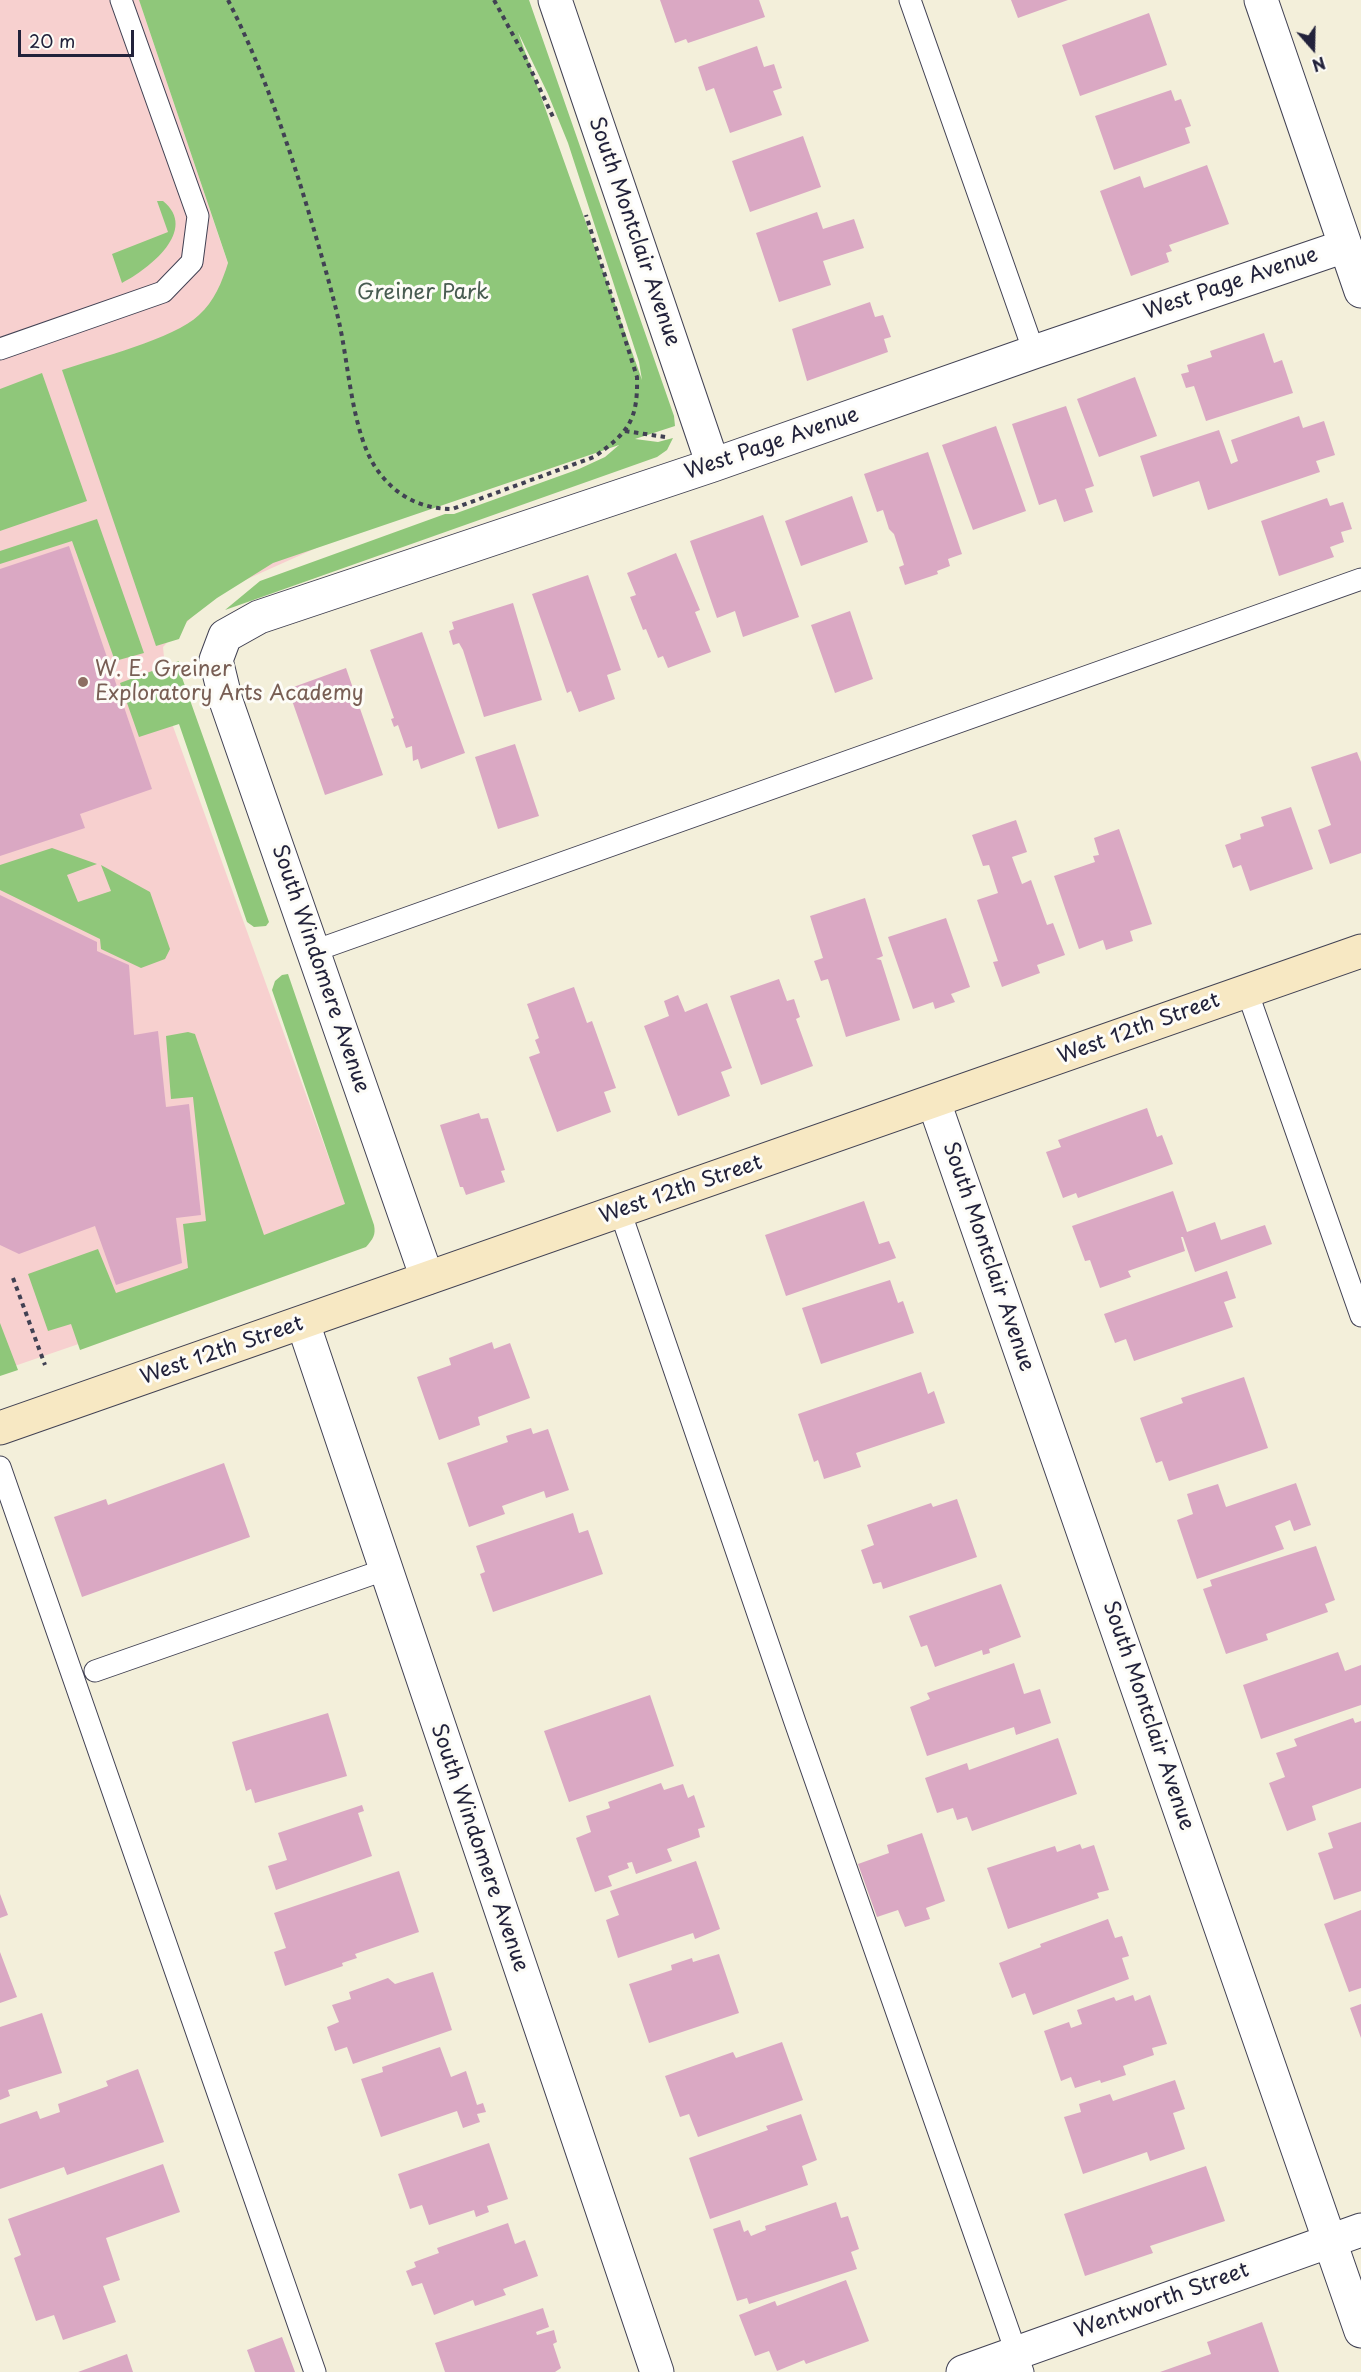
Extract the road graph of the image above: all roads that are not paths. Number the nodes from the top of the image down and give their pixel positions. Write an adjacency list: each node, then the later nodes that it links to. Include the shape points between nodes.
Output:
1 (121, 0): 7 (lane, via 198,216 192,262 163,292)
2 (555, 0): 9 (street, South Montclair Avenue)
3 (910, 0): 8 (lane)
4 (1261, 0): 5 (street)
5 (1345, 246): 6 (street); 8 (street, West Page Avenue)
6 (1361, 291)
7 (0, 349)
8 (1034, 352): 9 (street, West Page Avenue)
9 (713, 465): 11 (street, West Page Avenue, via 259,617 225,636)
10 (1361, 579): 12 (lane)
11 (216, 660): 12 (street, South Windomere Avenue, via 226,701)
12 (314, 951): 17 (street, South Windomere Avenue)
13 (1361, 951): 14 (street, West 12th Street)
14 (1247, 991): 15 (street, West 12th Street); 18 (lane)
15 (934, 1102): 16 (street, West 12th Street); 25 (street, South Montclair Avenue)
16 (620, 1211): 17 (street, West 12th Street); 27 (lane)
17 (427, 1278): 19 (street, West 12th Street)
18 (1361, 1316)
19 (303, 1323): 20 (street, West 12th Street); 22 (street, South Windomere Avenue)
20 (0, 1428)
21 (0, 1467): 28 (lane)
22 (384, 1570): 23 (lane); 29 (street, South Windomere Avenue)
23 (95, 1671)
24 (1361, 2230): 25 (street, Wentworth Street)
25 (1330, 2241): 26 (street, South Montclair Avenue); 27 (street, Wentworth Street)
26 (1361, 2331)
27 (1020, 2362): 30 (street, Wentworth Street)
28 (315, 2372)
29 (657, 2372)
30 (963, 2372)

